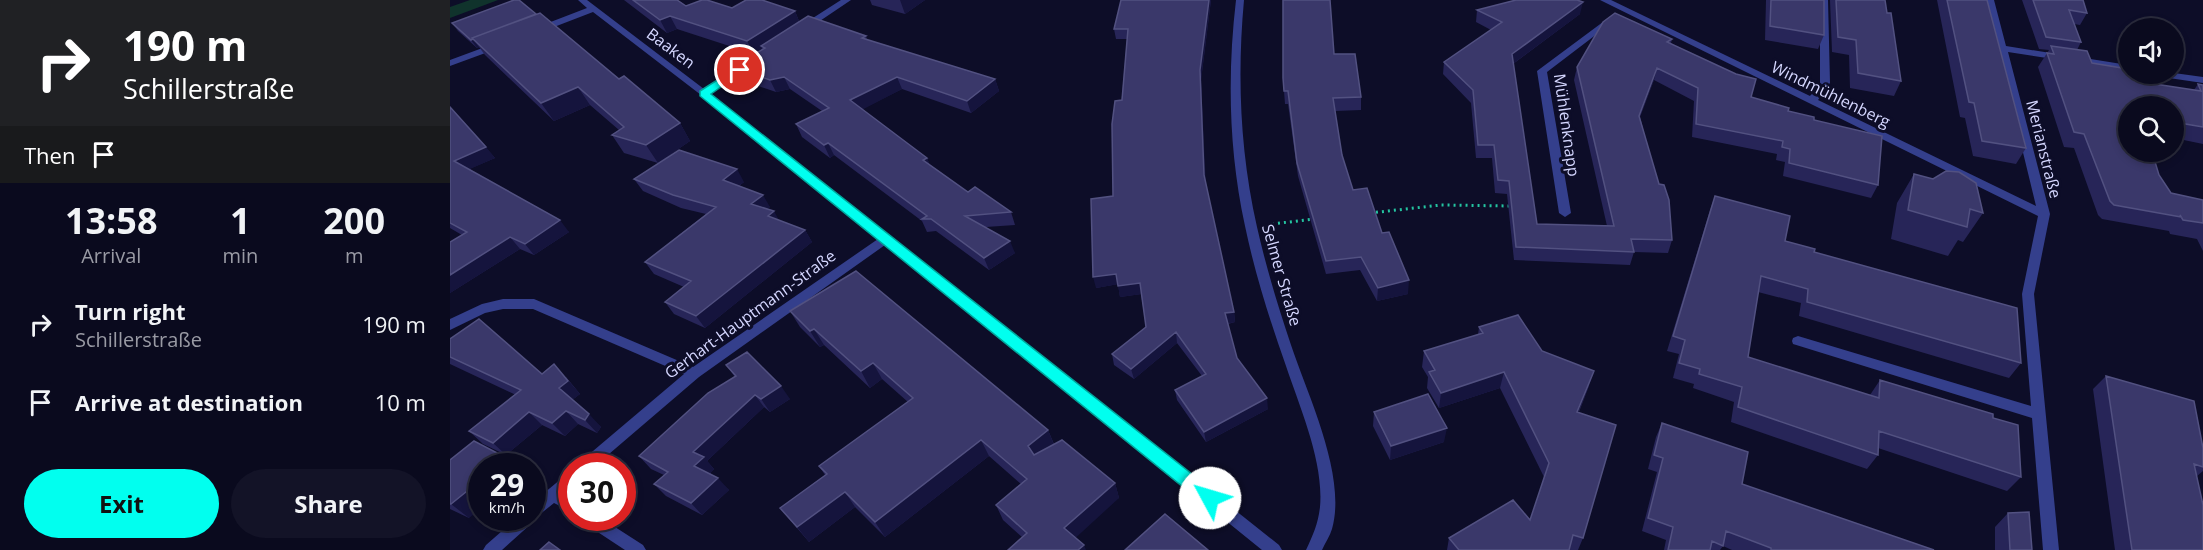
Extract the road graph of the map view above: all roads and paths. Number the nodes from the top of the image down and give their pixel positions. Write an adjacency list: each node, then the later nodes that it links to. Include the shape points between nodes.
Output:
1 (582, 0): 7 (street, Baaken)
2 (847, 0): 9 (street)
3 (1240, 0): 25 (street, Selmer Straße, via 1235,117)
4 (1604, 0): 8 (street, Windmühlenberg)
5 (1824, 0): 19 (street, via 1825,83)
6 (1990, 0): 12 (street, Merianstraße)
7 (593, 9): 10 (street); 18 (street, Baaken)
8 (1624, 9): 19 (street, Windmühlenberg); 21 (street, Mühlenknapp, via 1542,71)
9 (799, 31)
10 (527, 34)
11 (505, 42): 14 (street)
12 (2002, 48): 15 (street); 23 (street, Merianstraße)
13 (761, 56): 18 (street)
14 (450, 63)
15 (2118, 66)
16 (2184, 77): 17 (street)
17 (2203, 80)
18 (704, 93): 26 (street, Baaken)
19 (1812, 100): 23 (street, Windmühlenberg)
20 (1519, 206): 22 (path, via 1441,205)
21 (1565, 213)
22 (1358, 214)
23 (2044, 214): 30 (street, Merianstraße, via 2028,294)
24 (1322, 218): 25 (path)
25 (1251, 226): 41 (street, Selmer Straße, via 1316,435 1327,490 1326,523)
26 (884, 240): 29 (street, Gerhart-Hauptmann-Straße); 40 (street, Baaken)
27 (450, 325): 29 (street, via 482,309 534,304)
28 (1798, 341): 30 (street)
29 (694, 373): 31 (street, Gerhart-Hauptmann-Straße)
30 (2038, 414): 42 (street, Merianstraße)
31 (600, 453)
32 (558, 490): 33 (street)
33 (553, 494): 34 (street); 35 (street)
34 (558, 497)
35 (546, 500)
36 (512, 531): 38 (street)
37 (609, 531): 39 (street)
38 (491, 550)
39 (638, 550)
40 (1274, 550)
41 (1314, 550)
42 (2051, 550)

